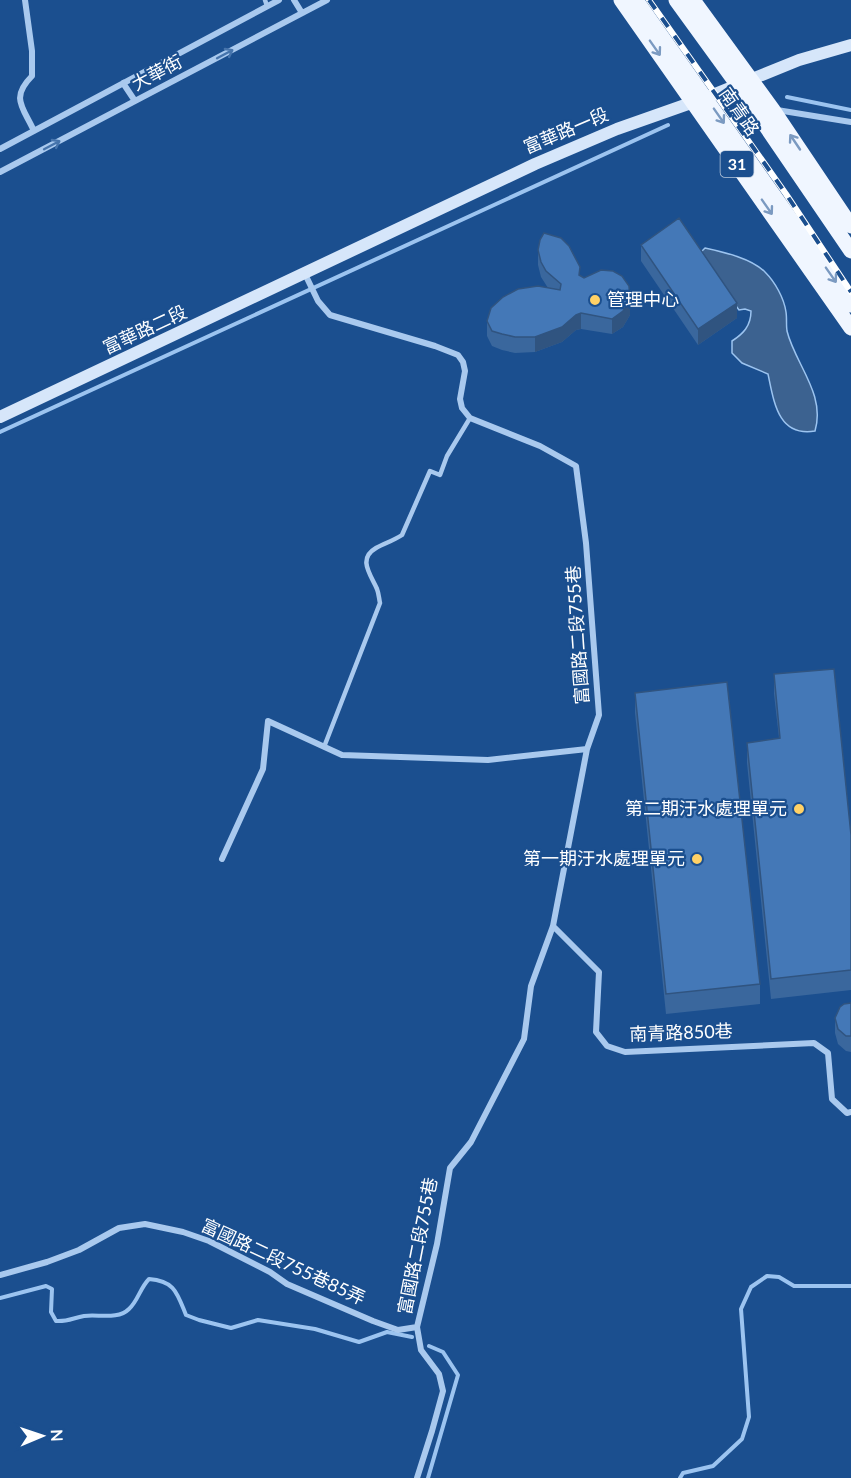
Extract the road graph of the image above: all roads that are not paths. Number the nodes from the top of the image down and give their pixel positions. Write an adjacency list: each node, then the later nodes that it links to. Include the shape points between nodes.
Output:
1 (25, 0): 18 (street, via 32,76 22,86 19,97)
2 (279, 0): 9 (street, 大華街)
3 (294, 0): 10 (street)
4 (327, 0): 10 (street, 大華街)
5 (621, 0): 14 (main road, 31, one-way to 14)
6 (636, 0): 14 (main road, 南青路 / 31)
7 (676, 0): 12 (main road, 南青路 / 31)
8 (693, 0): 12 (main road, 31)
9 (266, 3): 13 (street, 大華街)
10 (302, 13): 15 (street, 大華街, one-way to 10)
11 (851, 45): 12 (street, 富華路一段)
12 (744, 81): 14 (street, 富華路一段); 16 (main road, 31); 22 (main road, 南青路 / 31)
13 (123, 83): 15 (street); 18 (street, 大華街)
14 (699, 100): 23 (street, 富華路一段, via 535,164); 24 (main road, 南青路 / 31, one-way to 24); 25 (main road, 31, one-way to 25)
15 (135, 101): 20 (street, 大華街, one-way to 15)
16 (774, 110): 17 (street); 21 (main road, 31, one-way to 16)
17 (851, 122)
18 (34, 131): 19 (street, 大華街)
19 (0, 149)
20 (0, 172)
21 (851, 226)
22 (851, 251)
23 (307, 279): 26 (street, 富華路二段); 27 (street, via 330,315 458,355 465,371 460,399)
24 (851, 305)
25 (851, 328)
26 (0, 417)
27 (470, 418): 28 (lane, via 440,475 430,471 402,535 373,549 366,559 366,569 378,590 380,603); 29 (street, 富國路二段755巷, via 540,446 576,466 599,715)
28 (324, 747): 29 (street, via 342,755 488,760); 30 (street, via 268,721 263,769)
29 (587, 749): 31 (street, 富國路二段755巷)
30 (222, 859)
31 (553, 926): 32 (street, 南青路850巷, via 599,972 596,1032 608,1046 626,1052 814,1043 828,1053 832,1099); 34 (street, 富國路二段755巷, via 531,986 524,1039 471,1142 450,1168)
32 (851, 1112)
33 (0, 1275): 34 (street, 富國路二段755巷85弄, via 79,1250 119,1228 145,1224 209,1241 287,1284 372,1321 398,1330)
34 (417, 1327): 35 (street, 富國路二段755巷, via 421,1350 439,1374 443,1391)
35 (417, 1478)

